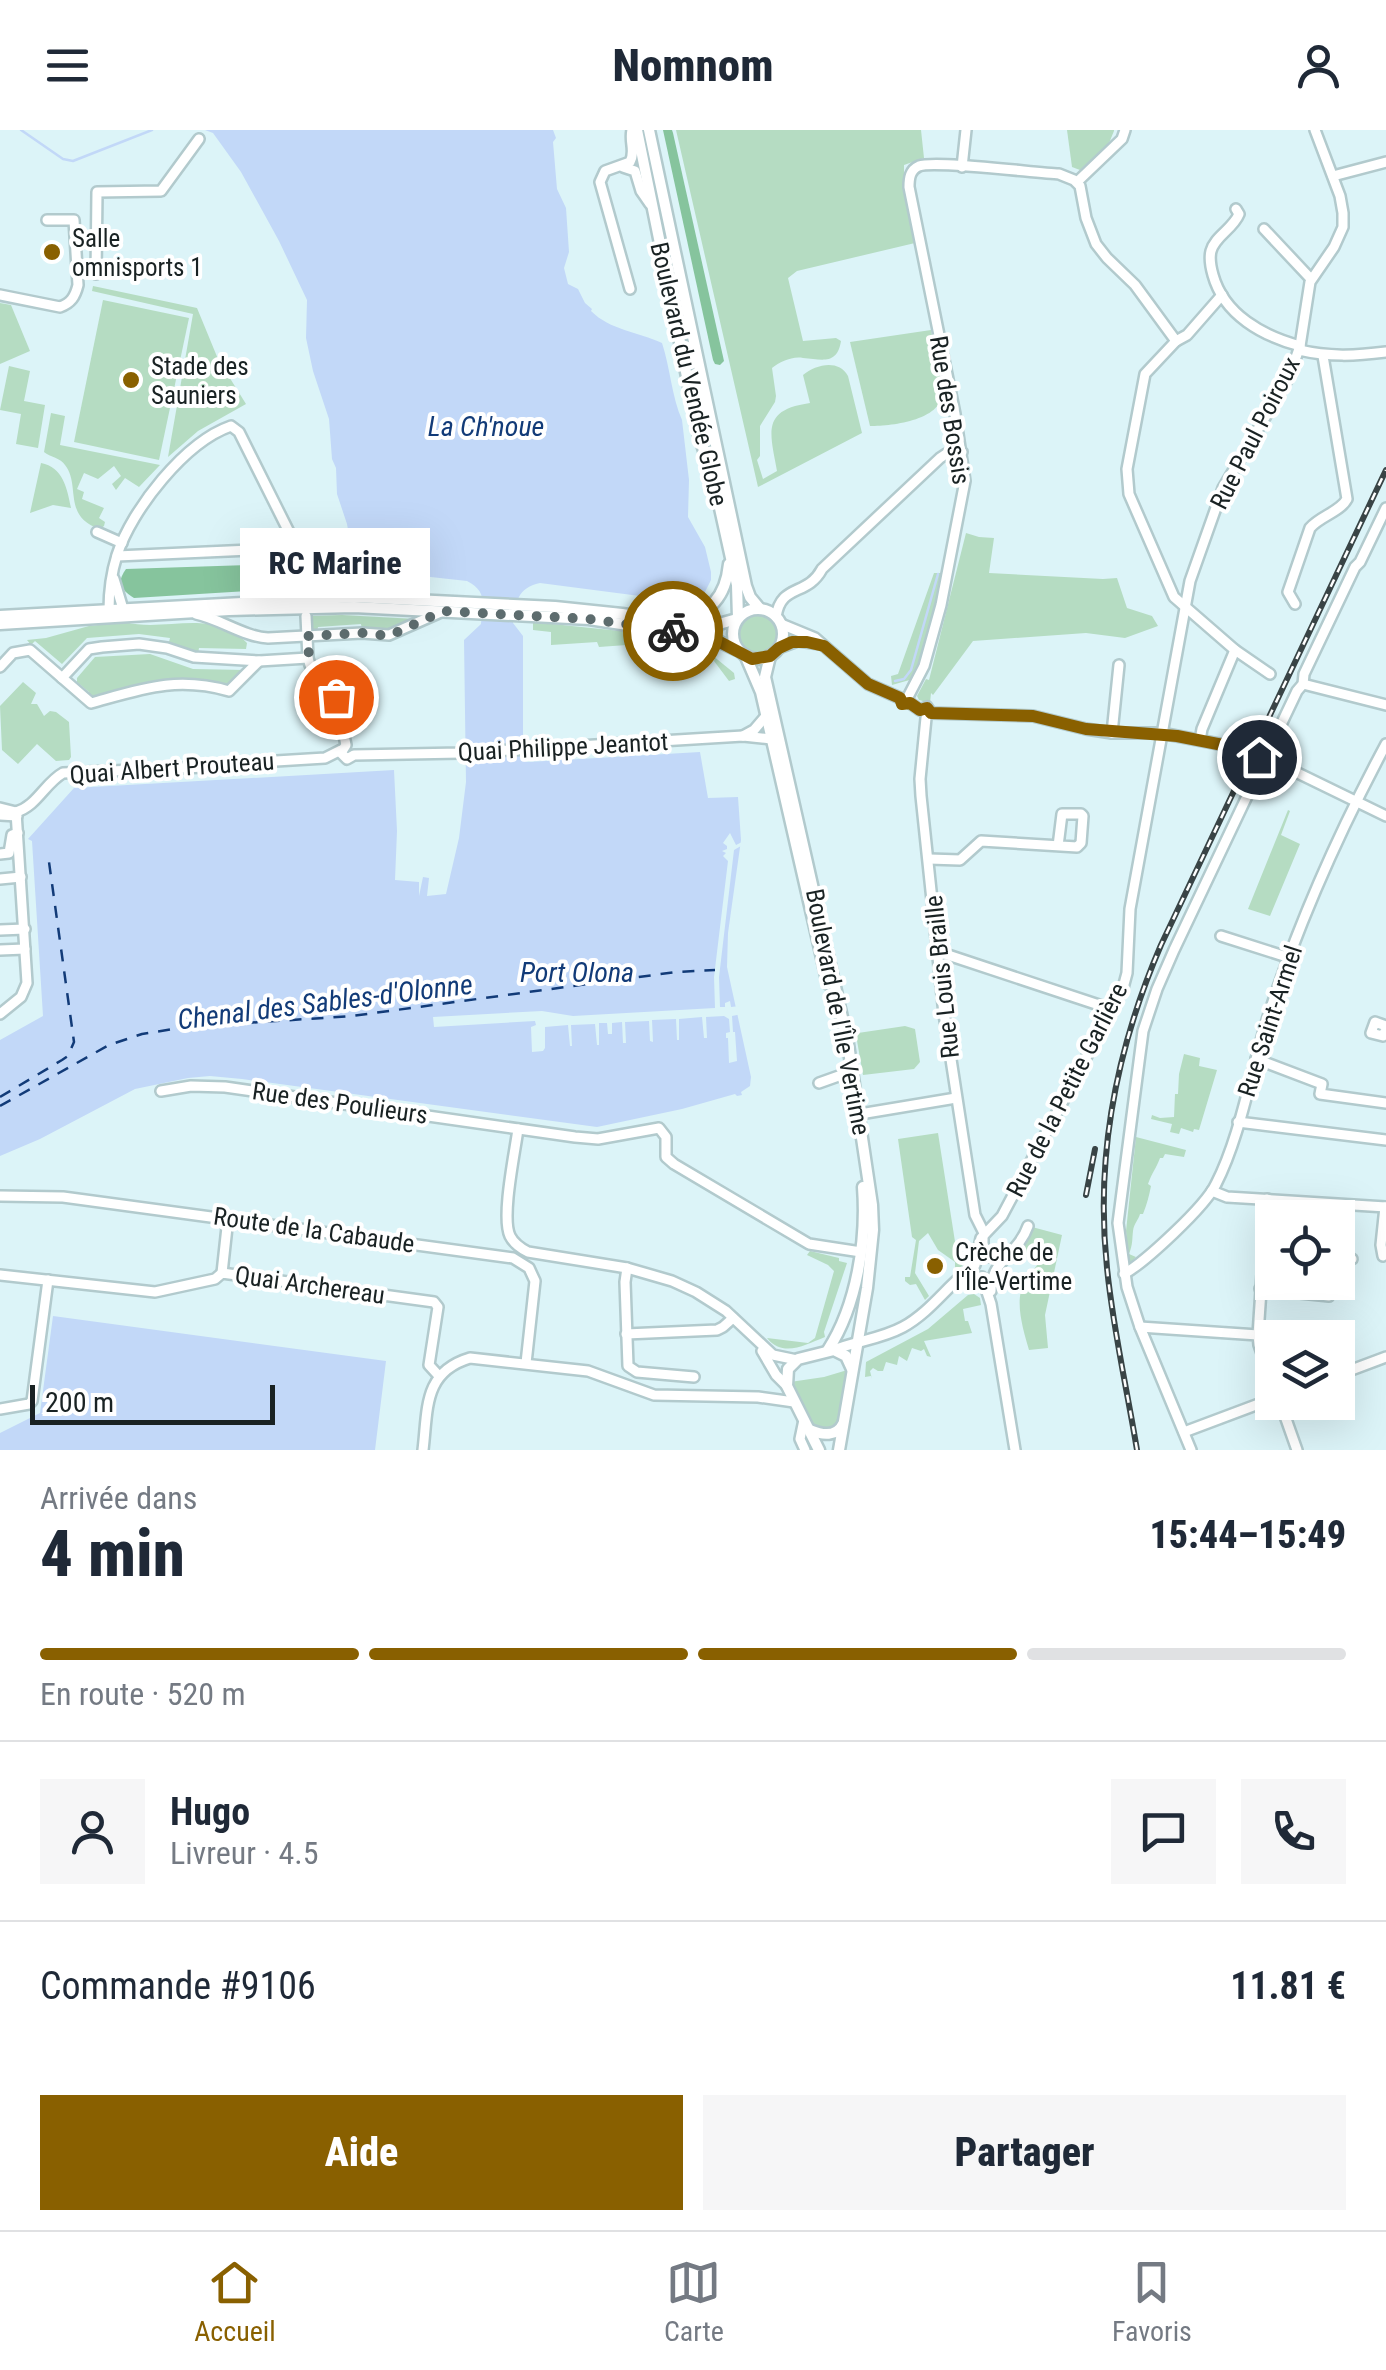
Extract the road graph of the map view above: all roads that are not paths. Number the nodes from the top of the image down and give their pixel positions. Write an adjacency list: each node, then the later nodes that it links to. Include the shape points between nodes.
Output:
1 (635, 130): 9 (street, via 634,156); 12 (main road, Boulevard du Vendée Globe)
2 (649, 130): 39 (main road, Boulevard du Vendée Globe, via 746,586)
3 (966, 130): 8 (street)
4 (1125, 130): 11 (street)
5 (1315, 130): 10 (street)
6 (199, 139): 16 (street, via 160,190 97,192)
7 (1386, 162): 10 (street)
8 (962, 166): 11 (street, via 1059,174); 25 (street, Rue des Bossis, via 924,165 909,180)
9 (620, 167): 12 (street, via 634,171); 18 (street, via 606,171 600,182)
10 (1333, 176): 17 (street, Rue Paul Poiroux, via 1343,226)
11 (1077, 182): 21 (street, via 1096,244)
12 (651, 205): 31 (main road, Boulevard du Vendée Globe)
13 (1236, 209): 20 (street, via 1236,222 1211,252)
14 (47, 220): 19 (street, via 74,220 76,294 60,307)
15 (1264, 229): 17 (street)
16 (96, 274)
17 (1312, 278): 22 (street, Rue Paul Poiroux)
18 (630, 289)
19 (0, 295)
20 (1222, 295): 21 (street); 22 (street, via 1251,326)
21 (1176, 341): 36 (street, via 1145,374 1127,483 1174,597)
22 (1299, 348): 24 (street); 36 (street, Rue Paul Poiroux, via 1289,377 1223,488)
23 (1386, 352): 24 (street)
24 (1323, 356): 35 (street, via 1347,498 1310,528 1288,592)
25 (962, 452): 47 (street, via 940,458 806,587 785,595); 61 (street, Rue des Bossis, via 966,476 950,564 924,666)
26 (1386, 508): 27 (street)
27 (1382, 529): 60 (street, via 1355,566)
28 (98, 532): 29 (street)
29 (122, 543): 30 (street, via 174,467 231,426); 32 (street)
30 (297, 548): 32 (street); 34 (street)
31 (730, 555): 45 (main road, via 724,588 710,608); 46 (main road, Boulevard du Vendée Globe)
32 (117, 556): 33 (street)
33 (113, 576): 38 (street); 40 (street)
34 (304, 590)
35 (1294, 604)
36 (1184, 605): 51 (street); 66 (street, Rue Paul Poiroux)
37 (470, 608): 38 (main road, via 341,597); 41 (main road); 42 (main road)
38 (124, 609): 40 (main road)
39 (760, 609): 46 (main road); 47 (main road)
40 (109, 610): 48 (main road)
41 (530, 610): 45 (main road); 53 (main road, via 662,629)
42 (443, 611): 43 (main road); 49 (street, via 389,636)
43 (189, 613): 48 (main road); 49 (street, via 258,638)
44 (306, 616): 49 (street)
45 (653, 619): 46 (main road, via 708,627)
46 (737, 619): 53 (main road, via 732,638)
47 (779, 621): 50 (street); 52 (main road, via 783,636)
48 (1, 622)
49 (307, 636): 54 (street)
50 (824, 646): 52 (street, via 802,641); 61 (street, via 868,684)
51 (1235, 650): 58 (street); 69 (street)
52 (775, 652): 53 (main road, via 758,660); 98 (main road, Boulevard de l'Île Vertime, via 765,677)
53 (742, 653): 64 (main road, Boulevard de l'Île Vertime)
54 (308, 658): 55 (street); 71 (street, via 336,697)
55 (260, 662): 59 (street, via 139,644 95,647); 59 (street, via 229,691 170,684 91,703)
56 (0, 666): 59 (street, via 13,653 30,650)
57 (1119, 666): 65 (street)
58 (1270, 674)
59 (62, 678)
60 (1303, 684): 62 (street); 72 (street)
61 (906, 698): 63 (street)
62 (1386, 705)
63 (926, 714): 65 (street, via 1033,716); 80 (street, Rue Louis Braille, via 920,779)
64 (766, 716): 67 (street); 68 (main road, Boulevard de l'Île Vertime)
65 (1112, 732): 66 (street)
66 (1161, 733): 69 (street); 90 (street, Rue de la Petite Garlière, via 1130,909 1127,973)
67 (743, 736): 68 (street, Quai Philippe Jeantot); 71 (street, Quai Philippe Jeantot, via 350,759)
68 (772, 739): 93 (main road, Boulevard de l'Île Vertime)
69 (1200, 740): 72 (street)
70 (1386, 744): 73 (street, Rue Saint-Armel)
71 (343, 748): 75 (street, Quai Albert Prouteau, via 325,758 252,765 63,773)
72 (1265, 758): 73 (street); 119 (street, via 1143,1031 1119,1208)
73 (1354, 802): 76 (street); 89 (street, Rue Saint-Armel)
74 (0, 812): 75 (street)
75 (17, 814): 77 (street)
76 (1386, 816)
77 (18, 833): 79 (street, via 9,853); 81 (street)
78 (1058, 846): 80 (street, via 981,842 960,860)
79 (0, 854)
80 (929, 859): 88 (street, Rue Louis Braille)
81 (22, 878): 82 (street); 83 (street)
82 (0, 879)
83 (25, 929): 84 (street); 86 (street)
84 (0, 930)
85 (1221, 936): 89 (street)
86 (25, 949): 87 (street); 91 (street, via 24,992)
87 (0, 950)
88 (939, 952): 90 (street); 96 (street, Rue Louis Braille)
89 (1290, 958): 92 (street, Rue Saint-Armel)
90 (1111, 1008): 108 (street, Rue de la Petite Garlière, via 1002,1216)
91 (0, 1014)
92 (1256, 1059): 97 (street, via 1322,1084 1320,1094); 99 (street, Rue Saint-Armel)
93 (847, 1073): 94 (street); 109 (main road, Boulevard de l'Île Vertime, via 862,1170)
94 (819, 1082)
95 (161, 1092): 100 (street, Rue des Poulieurs, via 225,1087)
96 (956, 1098): 98 (street); 108 (street, Rue Louis Braille)
97 (1386, 1103)
98 (860, 1114): 125 (main road, Boulevard de l'Île Vertime, via 873,1230)
99 (1238, 1122): 101 (street); 102 (street, Rue Saint-Armel)
100 (518, 1129): 109 (street, Rue des Poulieurs, via 598,1138 659,1128 674,1164 809,1244); 110 (street, via 507,1227 520,1248)
101 (1386, 1140)
102 (1212, 1191): 104 (street); 119 (street, Rue Saint-Armel)
103 (0, 1196): 106 (street, Route de la Cabaude, via 63,1197)
104 (1267, 1199): 105 (street)
105 (1385, 1207): 112 (street)
106 (228, 1218): 114 (street, Route de la Cabaude, via 513,1258); 117 (street)
107 (1028, 1226): 111 (street)
108 (983, 1234): 113 (street, Rue de la Petite Garlière)
109 (861, 1252): 132 (main road, Boulevard de l'Île Vertime)
110 (538, 1253): 114 (street); 115 (street)
111 (1008, 1254): 113 (street); 116 (street)
112 (1383, 1256)
113 (983, 1260): 116 (street); 120 (street, via 976,1271); 122 (street)
114 (529, 1268): 135 (street, via 535,1288)
115 (627, 1268): 124 (street, via 672,1281); 128 (street)
116 (995, 1271): 120 (street); 123 (street)
117 (222, 1273): 121 (street, Quai Archereau, via 155,1292); 138 (street, Quai Archereau, via 434,1302 428,1366)
118 (0, 1274): 121 (street, Quai Archereau)
119 (1124, 1274): 126 (street)
120 (981, 1276): 122 (street); 123 (street)
121 (48, 1280): 144 (street, via 32,1401)
122 (953, 1285): 127 (street, via 921,1315)
123 (991, 1304): 153 (street)
124 (733, 1318): 128 (street, via 717,1330); 130 (street)
125 (860, 1325): 127 (street); 131 (main road, Boulevard de l'Île Vertime)
126 (1140, 1327): 129 (street); 148 (street)
127 (887, 1333): 131 (street)
128 (626, 1334): 139 (street, via 632,1370)
129 (1255, 1335)
130 (755, 1340): 134 (street, via 773,1355); 140 (street)
131 (856, 1344): 132 (street); 137 (main road, Boulevard de l'Île Vertime)
132 (831, 1350): 134 (main road); 137 (main road, via 846,1356)
133 (1386, 1358): 136 (street)
134 (796, 1360): 140 (main road)
135 (526, 1362): 138 (street, via 470,1358); 141 (street, via 595,1373 654,1394)
136 (1355, 1369)
137 (852, 1372): 146 (main road)
138 (442, 1373): 149 (street, via 429,1398)
139 (694, 1377)
140 (785, 1382): 141 (street); 142 (main road)
141 (758, 1397): 142 (street)
142 (794, 1402): 147 (main road)
143 (1255, 1405): 148 (street)
144 (0, 1409)
145 (1286, 1420): 155 (street)
146 (844, 1423): 147 (main road, via 834,1433 818,1434); 152 (main road)
147 (807, 1425): 150 (street, via 800,1438); 151 (main road)
148 (1184, 1432): 154 (street)
149 (424, 1450)
150 (805, 1450)
151 (820, 1450)
152 (839, 1450)
153 (1015, 1450)
154 (1191, 1450)
155 (1297, 1450)

